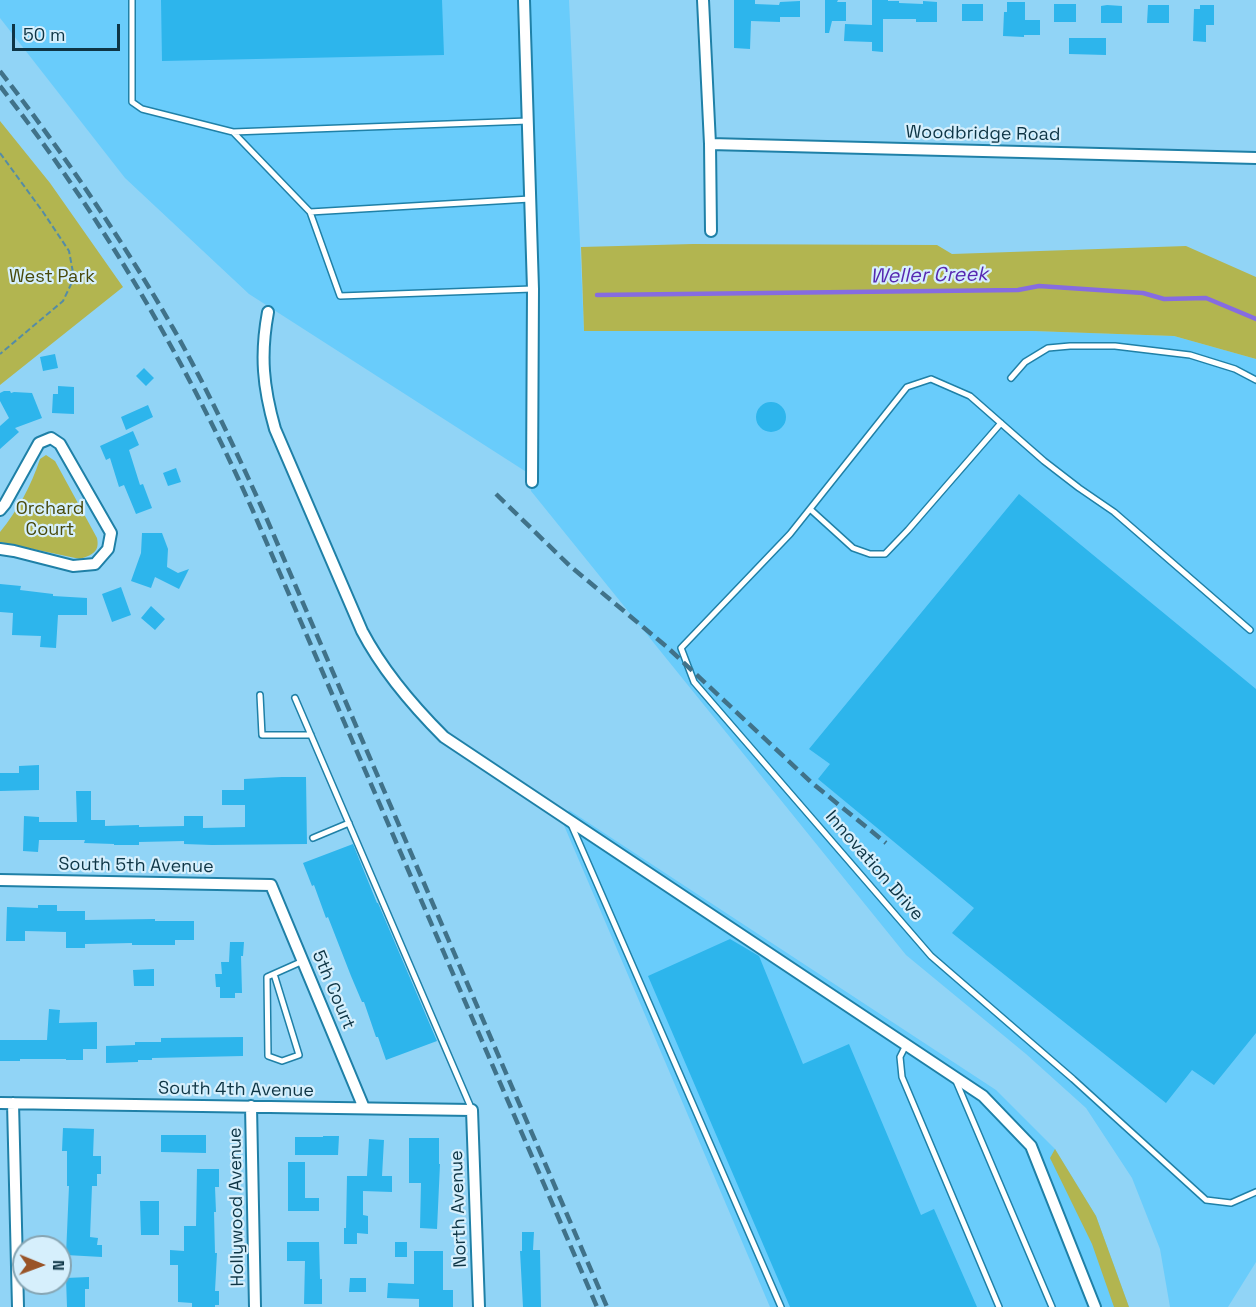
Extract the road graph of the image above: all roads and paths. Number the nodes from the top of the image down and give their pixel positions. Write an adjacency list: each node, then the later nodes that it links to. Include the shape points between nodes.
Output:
1 (132, 0): 5 (lane, via 132,102 142,109)
2 (524, 0): 4 (street)
3 (703, 0): 6 (street)
4 (528, 121): 5 (lane); 9 (street)
5 (234, 132): 10 (lane)
6 (710, 144): 8 (street, Woodbridge Road); 11 (street)
7 (0, 153): 14 (path, via 69,251 74,278 63,301)
8 (1256, 158)
9 (530, 199): 10 (lane); 12 (street)
10 (310, 212): 12 (lane, via 340,296)
11 (711, 231)
12 (533, 289): 18 (street)
13 (268, 312): 26 (street, via 262,358 275,429 372,651 444,737)
14 (0, 354)
15 (1011, 378): 16 (lane, via 1025,362 1047,348 1116,346 1190,355)
16 (1256, 380)
17 (1001, 423): 19 (lane, via 970,396 931,379 907,387); 19 (lane, via 885,554 853,548); 22 (lane, via 1044,462 1114,512)
18 (532, 482)
19 (810, 509): 40 (lane, Innovation Drive, via 681,648 694,682 931,956 1206,1200 1231,1203)
20 (0, 510): 21 (street, via 39,443 51,438 60,444 111,533 108,549 95,564 73,566)
21 (0, 549)
22 (1250, 630)
23 (260, 695): 25 (lane, via 262,735)
24 (295, 698): 25 (lane)
25 (311, 735): 27 (lane)
26 (570, 820): 33 (street); 44 (lane)
27 (349, 823): 28 (lane); 39 (lane)
28 (313, 838)
29 (0, 880): 30 (street, South 5th Avenue)
30 (272, 885): 31 (street, 5th Court)
31 (303, 961): 32 (lane); 38 (street, 5th Court)
32 (273, 974): 32 (lane, via 267,977 268,1056 282,1061 298,1055)
33 (906, 1045): 34 (street); 45 (lane, via 900,1058 902,1077)
34 (955, 1077): 46 (lane); 47 (street, via 983,1096 1031,1146)
35 (0, 1103): 36 (street, South 4th Avenue)
36 (12, 1103): 37 (street, South 4th Avenue); 41 (street)
37 (251, 1106): 38 (street, South 4th Avenue); 42 (street, Hollywood Avenue)
38 (364, 1108): 39 (street, South 4th Avenue)
39 (472, 1110): 43 (street, North Avenue)
40 (1256, 1192)
41 (18, 1307)
42 (255, 1307)
43 (479, 1307)
44 (781, 1307)
45 (999, 1307)
46 (1052, 1307)
47 (1095, 1307)

